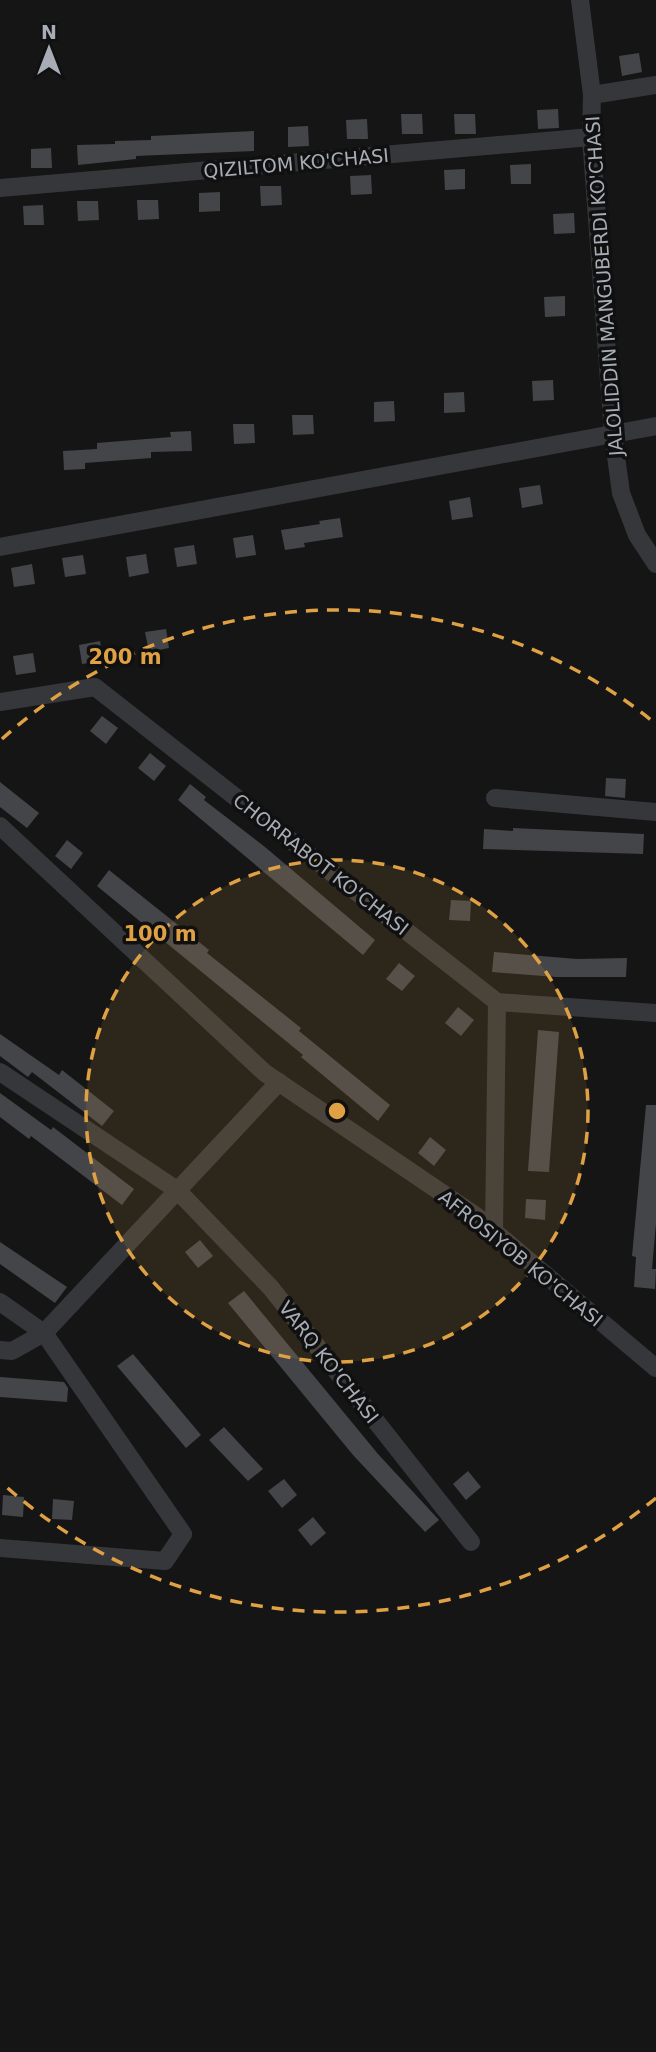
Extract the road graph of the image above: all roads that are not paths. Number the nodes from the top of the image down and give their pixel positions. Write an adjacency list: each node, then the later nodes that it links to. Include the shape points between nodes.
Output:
1 (580, 0): 3 (street, JALOLIDDIN MANGUBERDI KO'CHASI)
2 (656, 85): 3 (street)
3 (592, 95): 4 (street, JALOLIDDIN MANGUBERDI KO'CHASI)
4 (591, 137): 5 (street, QIZILTOM KO'CHASI); 7 (street, JALOLIDDIN MANGUBERDI KO'CHASI)
5 (0, 188)
6 (656, 426): 7 (street)
7 (613, 434): 8 (street); 9 (street, JALOLIDDIN MANGUBERDI KO'CHASI, via 621,493)
8 (0, 547)
9 (656, 564)
10 (0, 702): 14 (street, CHORRABOT KO'CHASI, via 95,687)
11 (495, 798): 12 (street)
12 (656, 813)
13 (0, 826): 17 (street, AFROSIYOB KO'CHASI)
14 (497, 1002): 15 (street); 19 (street)
15 (656, 1013)
16 (0, 1072): 18 (street, VARQ KO'CHASI)
17 (279, 1082): 18 (street); 19 (street, AFROSIYOB KO'CHASI)
18 (177, 1190): 21 (street); 24 (street, VARQ KO'CHASI, via 271,1288)
19 (494, 1231): 23 (street, AFROSIYOB KO'CHASI)
20 (0, 1302): 21 (street)
21 (44, 1333): 22 (street, via 12,1351); 25 (street, via 183,1534 165,1561)
22 (0, 1350)
23 (656, 1368)
24 (471, 1542)
25 (0, 1548)

